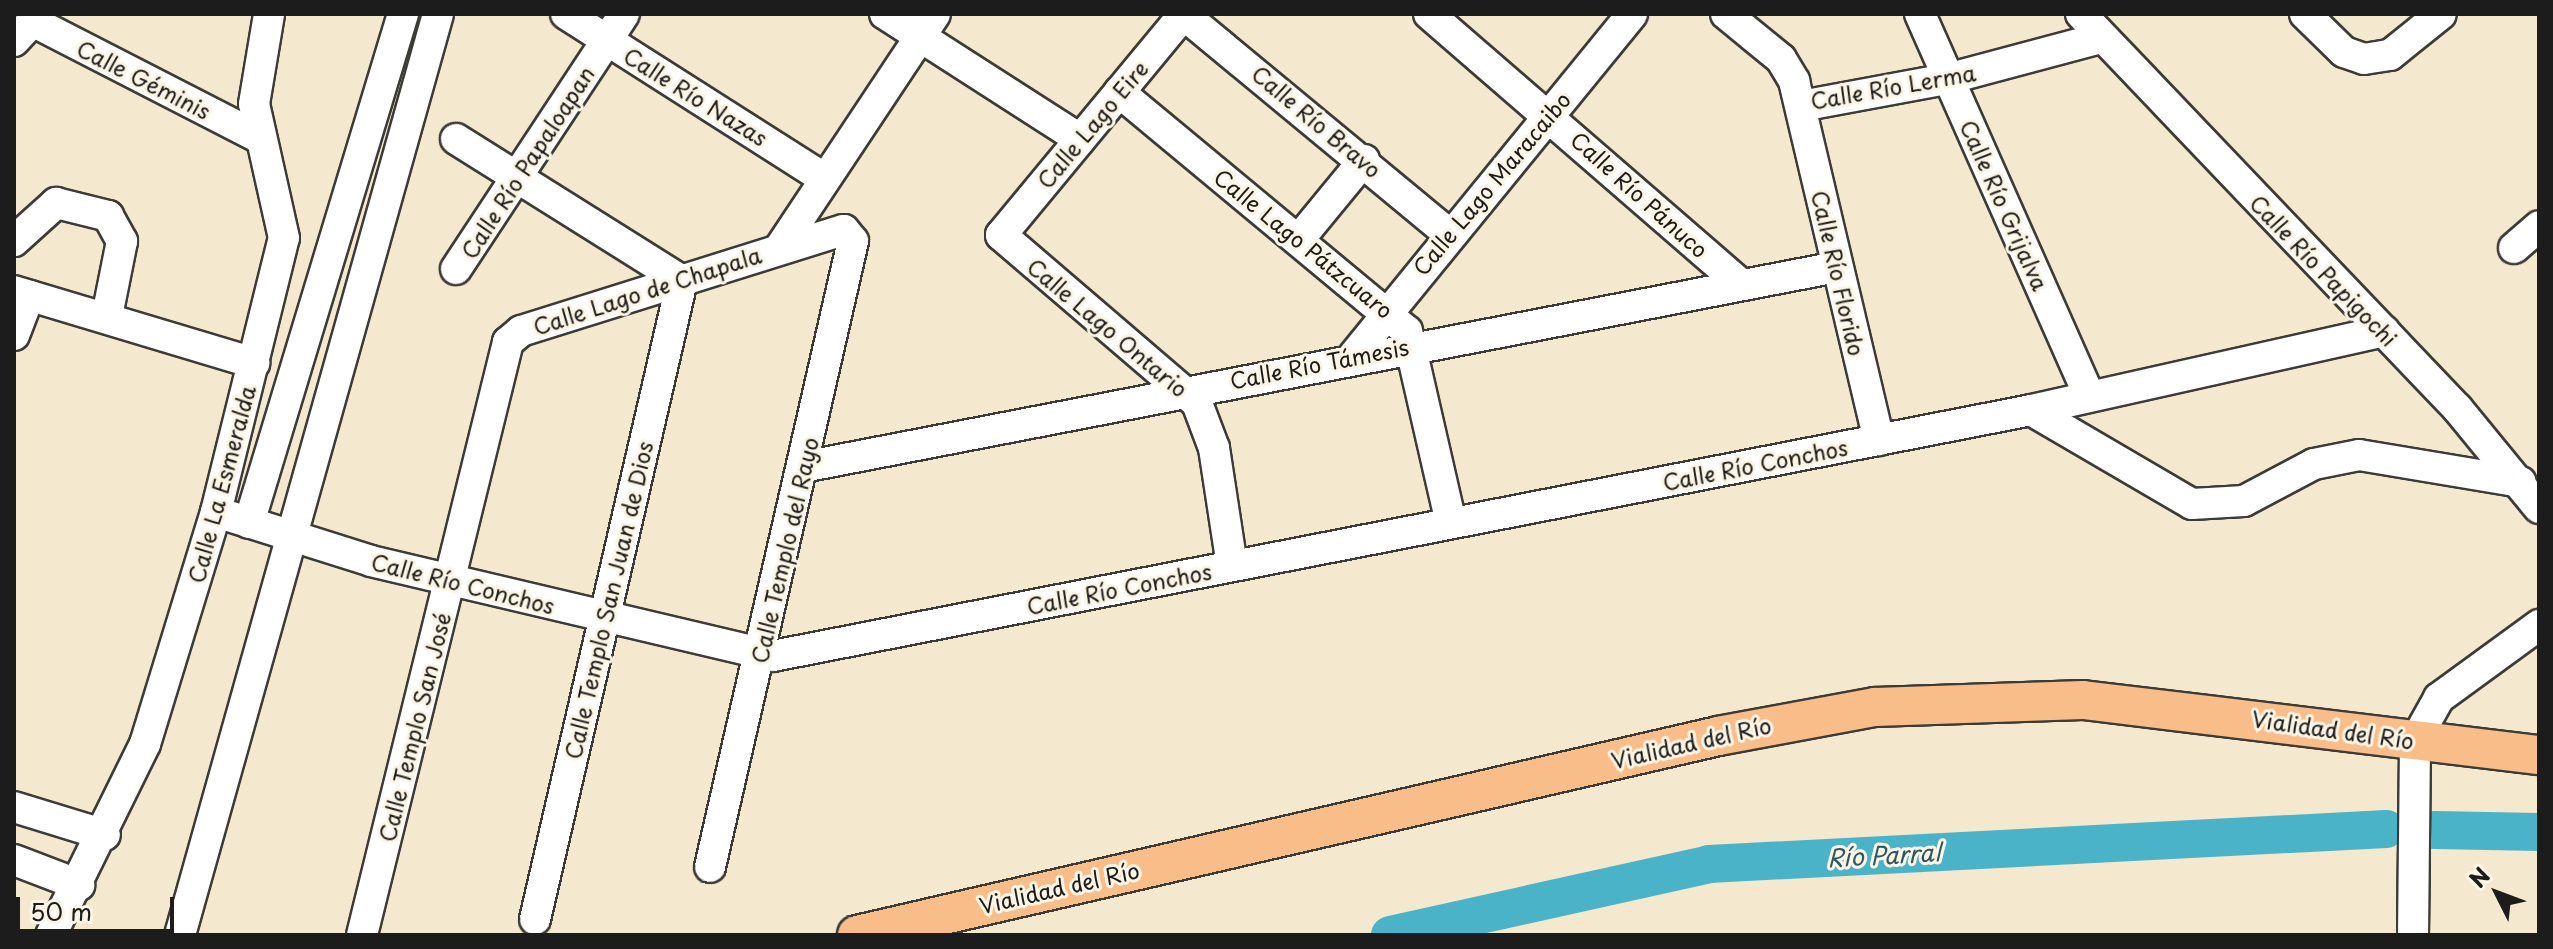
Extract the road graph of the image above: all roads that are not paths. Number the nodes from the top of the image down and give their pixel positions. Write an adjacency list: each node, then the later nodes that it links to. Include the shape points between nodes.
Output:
1 (269, 14): 23 (street, Calle La Esmeralda, via 257,71)
2 (403, 14): 58 (street)
3 (438, 14): 60 (street)
4 (566, 14): 18 (street, Calle Río Nazas)
5 (624, 14): 18 (street, Calle Río Papaloapan)
6 (885, 14): 15 (street)
7 (1183, 14): 20 (street, Calle Lago Eire); 26 (street, Calle Río Bravo)
8 (1429, 14): 22 (street, Calle Río Pánuco)
9 (1632, 14): 22 (street, Calle Lago Maracaibo)
10 (1726, 14): 21 (street, Calle Río Lerma, via 1781,59)
11 (1920, 14): 19 (street, Calle Río Grijalva)
12 (2081, 14): 17 (street, Calle Río Papigochi)
13 (2305, 14): 14 (street, via 2344,52 2364,59 2390,55)
14 (2441, 14)
15 (928, 24): 25 (street); 28 (street, Calle Lago de Chapala)
16 (28, 25): 23 (street, Calle Géminis)
17 (2101, 38): 19 (street, Calle Río Lerma); 44 (street, Calle Río Papigochi)
18 (607, 39): 27 (street, Calle Río Papaloapan); 28 (street, Calle Río Nazas)
19 (1947, 79): 21 (street, Calle Río Lerma); 51 (street, Calle Río Grijalva)
20 (1119, 92): 25 (street, Calle Lago Eire); 33 (street, Calle Lago Pátzcuaro)
21 (1801, 106): 37 (street, Calle Río Florido)
22 (1550, 112): 30 (street, Calle Lago Maracaibo); 40 (street, Calle Río Pánuco)
23 (256, 136): 49 (street, Calle La Esmeralda, via 284,238)
24 (456, 139): 27 (street)
25 (1080, 139): 32 (street, Calle Lago Eire)
26 (1364, 160): 30 (street, Calle Río Bravo); 33 (street)
27 (518, 179): 38 (street, Calle Río Papaloapan); 39 (street)
28 (825, 179): 35 (street, Calle Lago de Chapala)
29 (2539, 226): 36 (street)
30 (1448, 233): 42 (street, Calle Lago Maracaibo)
31 (849, 234): 35 (street, Calle Lago de Chapala, via 838,229); 54 (street, Calle Templo del Rayo)
32 (1001, 235): 50 (street, Calle Lago Ontario)
33 (1300, 238): 42 (street, Calle Lago Pátzcuaro)
34 (14, 241): 43 (street, via 56,203 108,216 122,241)
35 (781, 246): 39 (street, Calle Lago de Chapala)
36 (2514, 248)
37 (1837, 267): 40 (street, Calle Río Támesis); 53 (street, Calle Río Florido)
38 (456, 269)
39 (682, 281): 45 (street, Calle Lago de Chapala); 63 (street, Calle Templo San Juan de Dios)
40 (1740, 283): 47 (street, Calle Río Támesis)
41 (22, 294): 43 (street); 46 (street)
42 (1387, 309): 47 (street, Calle Lago Pátzcuaro); 48 (street, Calle Lago Maracaibo)
43 (107, 316): 49 (street)
44 (2384, 331): 51 (street, Calle Río Conchos); 55 (street, Calle Río Papigochi)
45 (513, 334): 62 (street, Calle Templo San José)
46 (14, 335)
47 (1415, 345): 48 (street, Calle Río Támesis); 59 (street, Calle Lago Pátzcuaro)
48 (1354, 355): 50 (street, Calle Río Támesis)
49 (254, 363): 57 (street, Calle La Esmeralda)
50 (1187, 389): 54 (street, Calle Río Támesis); 61 (street, Calle Lago Ontario, via 1214,448)
51 (2089, 396): 52 (street, Calle Río Conchos)
52 (2031, 410): 53 (street, Calle Río Conchos); 55 (street, via 2192,504 2244,501 2314,464 2359,455)
53 (1879, 440): 59 (street, Calle Río Conchos)
54 (803, 467): 65 (street, Calle Templo del Rayo)
55 (2521, 482): 56 (street, Calle Río Papigochi)
56 (2539, 508)
57 (216, 512): 58 (street, Calle Río Conchos); 69 (street, Calle La Esmeralda, via 145,744)
58 (249, 523): 60 (street, Calle Río Conchos)
59 (1451, 523): 61 (street, Calle Río Conchos)
60 (287, 535): 62 (street, Calle Río Conchos); 75 (street)
61 (1232, 566): 65 (street, Calle Río Conchos)
62 (450, 579): 63 (street, Calle Río Conchos); 76 (street, Calle Templo San José)
63 (604, 619): 65 (street, Calle Río Conchos); 73 (street, Calle Templo San Juan de Dios)
64 (2539, 625): 66 (street, via 2439,698)
65 (760, 656): 71 (street, Calle Templo del Rayo)
66 (2415, 741): 67 (main road, Vialidad del Río); 77 (main road, Vialidad del Río, via 2083,700 1875,707 1703,739); 78 (street)
67 (2539, 755)
68 (14, 807): 69 (street)
69 (105, 835): 72 (street, Calle La Esmeralda)
70 (14, 860): 72 (street)
71 (710, 867)
72 (79, 885): 74 (street, Calle La Esmeralda)
73 (535, 919)
74 (51, 935)
75 (180, 935)
76 (362, 935)
77 (857, 935)
78 (2413, 935)

